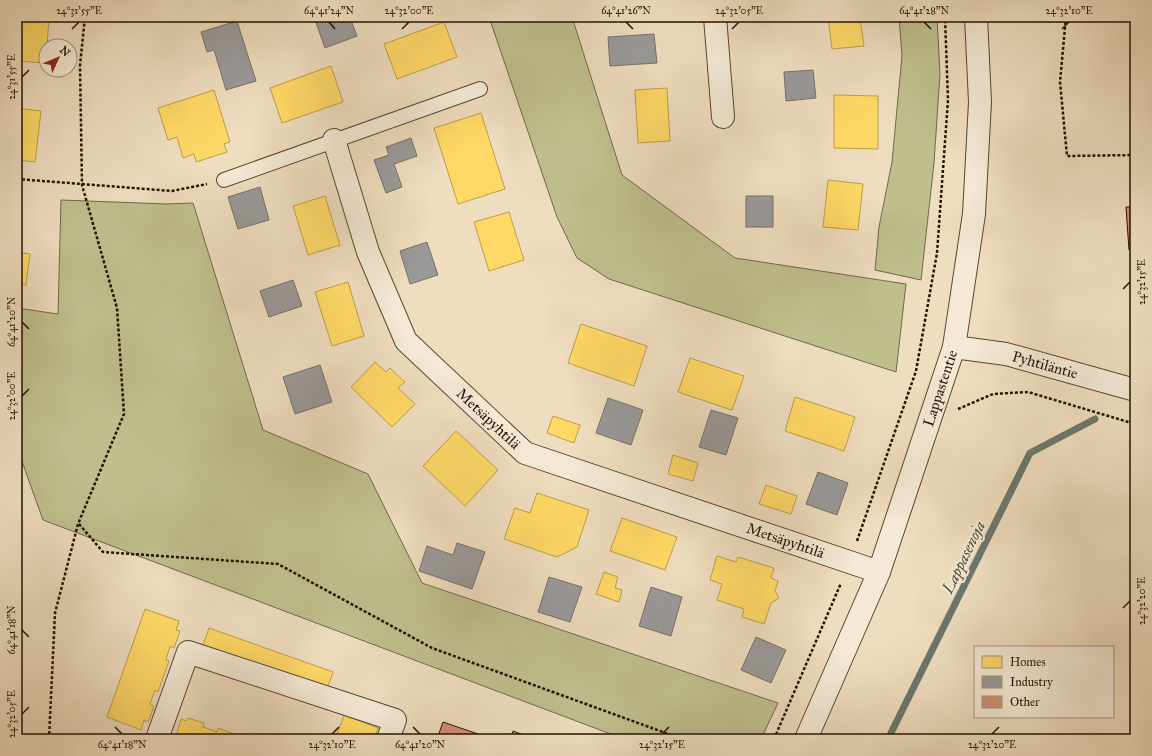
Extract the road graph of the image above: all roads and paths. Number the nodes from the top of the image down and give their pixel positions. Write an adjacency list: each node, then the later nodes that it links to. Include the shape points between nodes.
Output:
1 (86, 17): 12 (path, via 80,65)
2 (715, 17): 7 (street)
3 (945, 17): 15 (path, via 948,100 937,253 916,371)
4 (976, 17): 13 (street, Lappastentie, via 980,102 974,214)
5 (1066, 17): 9 (path, via 1060,82 1067,156)
6 (480, 89): 8 (lane)
7 (724, 117)
8 (334, 140): 11 (lane); 19 (street, Metsäpyhtilä, via 368,252 406,342 525,452)
9 (1135, 155)
10 (17, 180): 12 (path)
11 (224, 180): 12 (path, via 172,191)
12 (82, 185): 18 (path, via 117,308 124,414)
13 (954, 347): 14 (street, Pyhtiläntie, via 1006,354); 16 (street, Lappastentie)
14 (1135, 390)
15 (907, 397): 16 (path); 19 (path)
16 (934, 405): 17 (path, via 958,409 993,394 1028,392); 20 (street, Lappastentie)
17 (1135, 424)
18 (78, 524): 21 (path, via 55,612); 24 (path, via 103,552 278,564 432,648)
19 (849, 564): 20 (street, Metsäpyhtilä); 25 (path)
20 (879, 572): 26 (street, Lappastentie)
21 (49, 739)
22 (157, 739): 23 (street, via 188,652 395,720)
23 (388, 739)
24 (682, 739)
25 (774, 739)
26 (806, 739)

